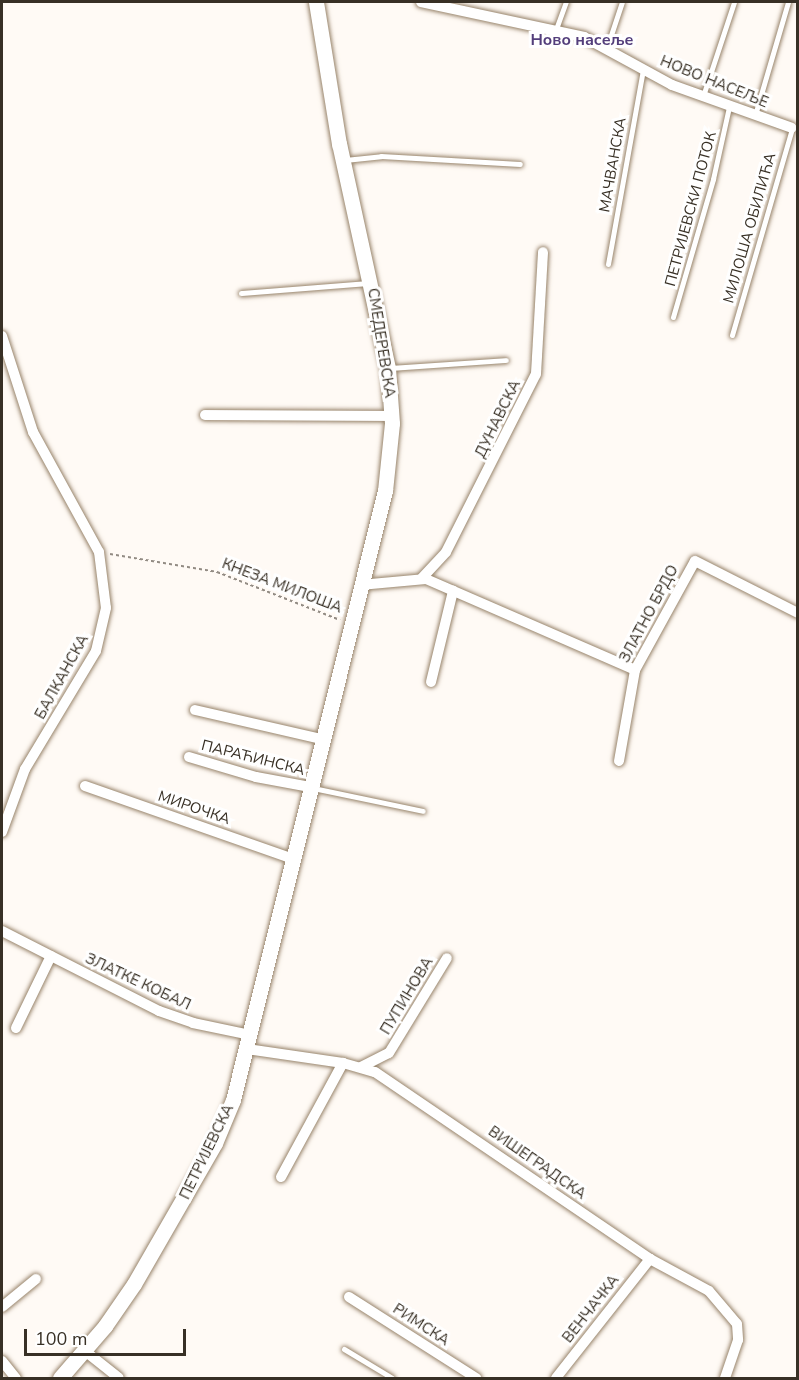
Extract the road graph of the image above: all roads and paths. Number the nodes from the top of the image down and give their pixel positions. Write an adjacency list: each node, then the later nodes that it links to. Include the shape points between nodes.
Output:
1 (316, 2): 15 (main road, СМЕДЕРЕВСКА)
2 (421, 2): 7 (street, НОВО НАСЕЉЕ)
3 (566, 2): 8 (lane)
4 (622, 2): 9 (lane)
5 (734, 2): 11 (lane)
6 (788, 2): 13 (lane)
7 (464, 6): 8 (street, НОВО НАСЕЉЕ)
8 (556, 29): 9 (street, НОВО НАСЕЉЕ)
9 (607, 47): 10 (street, НОВО НАСЕЉЕ)
10 (643, 70): 11 (street, НОВО НАСЕЉЕ); 18 (lane, МАЧВАНСКА)
11 (703, 96): 12 (street, НОВО НАСЕЉЕ)
12 (729, 106): 13 (street, НОВО НАСЕЉЕ); 21 (lane, ПЕТРИЈЕВСКИ ПОТОК, via 713,179)
13 (755, 115): 14 (street, НОВО НАСЕЉЕ)
14 (792, 128): 22 (lane, МИЛОША ОБИЛИЋА)
15 (342, 160): 16 (lane, via 381,156); 19 (main road, СМЕДЕРЕВСКА)
16 (520, 164)
17 (543, 252): 29 (street, ДУНАВСКА, via 536,374 446,552)
18 (608, 264)
19 (371, 283): 20 (lane); 25 (main road, СМЕДЕРЕВСКА)
20 (241, 293)
21 (673, 317)
22 (732, 335)
23 (2, 336): 28 (street, БАЛКАНСКА, via 33,432)
24 (506, 360): 25 (lane)
25 (388, 368): 27 (main road, СМЕДЕРЕВСКА)
26 (205, 415): 27 (street)
27 (391, 416): 30 (main road, СМЕДЕРЕВСКА, via 385,491)
28 (99, 552): 33 (path, КНЕЗА МИЛОША, via 217,572); 43 (street, БАЛКАНСКА, via 106,589 103,634 75,691 25,770)
29 (422, 578): 30 (street, via 381,586); 31 (street)
30 (360, 585): 33 (main road, СМЕДЕРЕВСКА)
31 (453, 591): 34 (street); 35 (street)
32 (798, 613): 34 (street, ЗЛАТНО БРДО, via 695,561)
33 (351, 624): 37 (main road, СМЕДЕРЕВСКА)
34 (635, 670): 39 (street, ЗЛАТНО БРДО)
35 (431, 682)
36 (195, 710): 37 (street)
37 (322, 740): 41 (main road, СМЕДЕРЕВСКА)
38 (189, 757): 41 (street, ПАРАЋИНСКА)
39 (619, 761)
40 (85, 786): 44 (street, МИРОЧКА)
41 (310, 788): 42 (lane); 44 (main road, СМЕДЕРЕВСКА)
42 (423, 811)
43 (2, 832)
44 (293, 859): 49 (main road, ПЕТРИЈЕВСКА)
45 (2, 931): 46 (street, ЗЛАТКЕ КОБАЛ)
46 (51, 956): 48 (street); 49 (street, ЗЛАТКЕ КОБАЛ, via 169,1015)
47 (447, 958): 51 (street, ПУПИНОВА, via 416,1015 389,1053)
48 (16, 1028)
49 (248, 1042): 50 (street, ВИШЕГРАДСКА); 58 (main road, ПЕТРИЈЕВСКА, via 233,1100 215,1143 134,1284)
50 (343, 1063): 51 (street, ВИШЕГРАДСКА); 52 (street)
51 (361, 1067): 53 (street, ВИШЕГРАДСКА, via 455,1123)
52 (281, 1177)
53 (650, 1259): 65 (street, ВЕНЧАЧКА); 66 (street, ВИШЕГРАДСКА, via 710,1292 735,1318 739,1333)
54 (36, 1279): 56 (street)
55 (349, 1297): 64 (street, РИМСКА)
56 (2, 1307)
57 (344, 1349): 63 (lane)
58 (85, 1352): 61 (main road, ПЕТРИЈЕВСКА); 62 (street)
59 (2, 1361): 60 (street)
60 (16, 1378)
61 (60, 1378)
62 (119, 1378)
63 (392, 1378)
64 (476, 1378)
65 (556, 1378)
66 (725, 1378)

